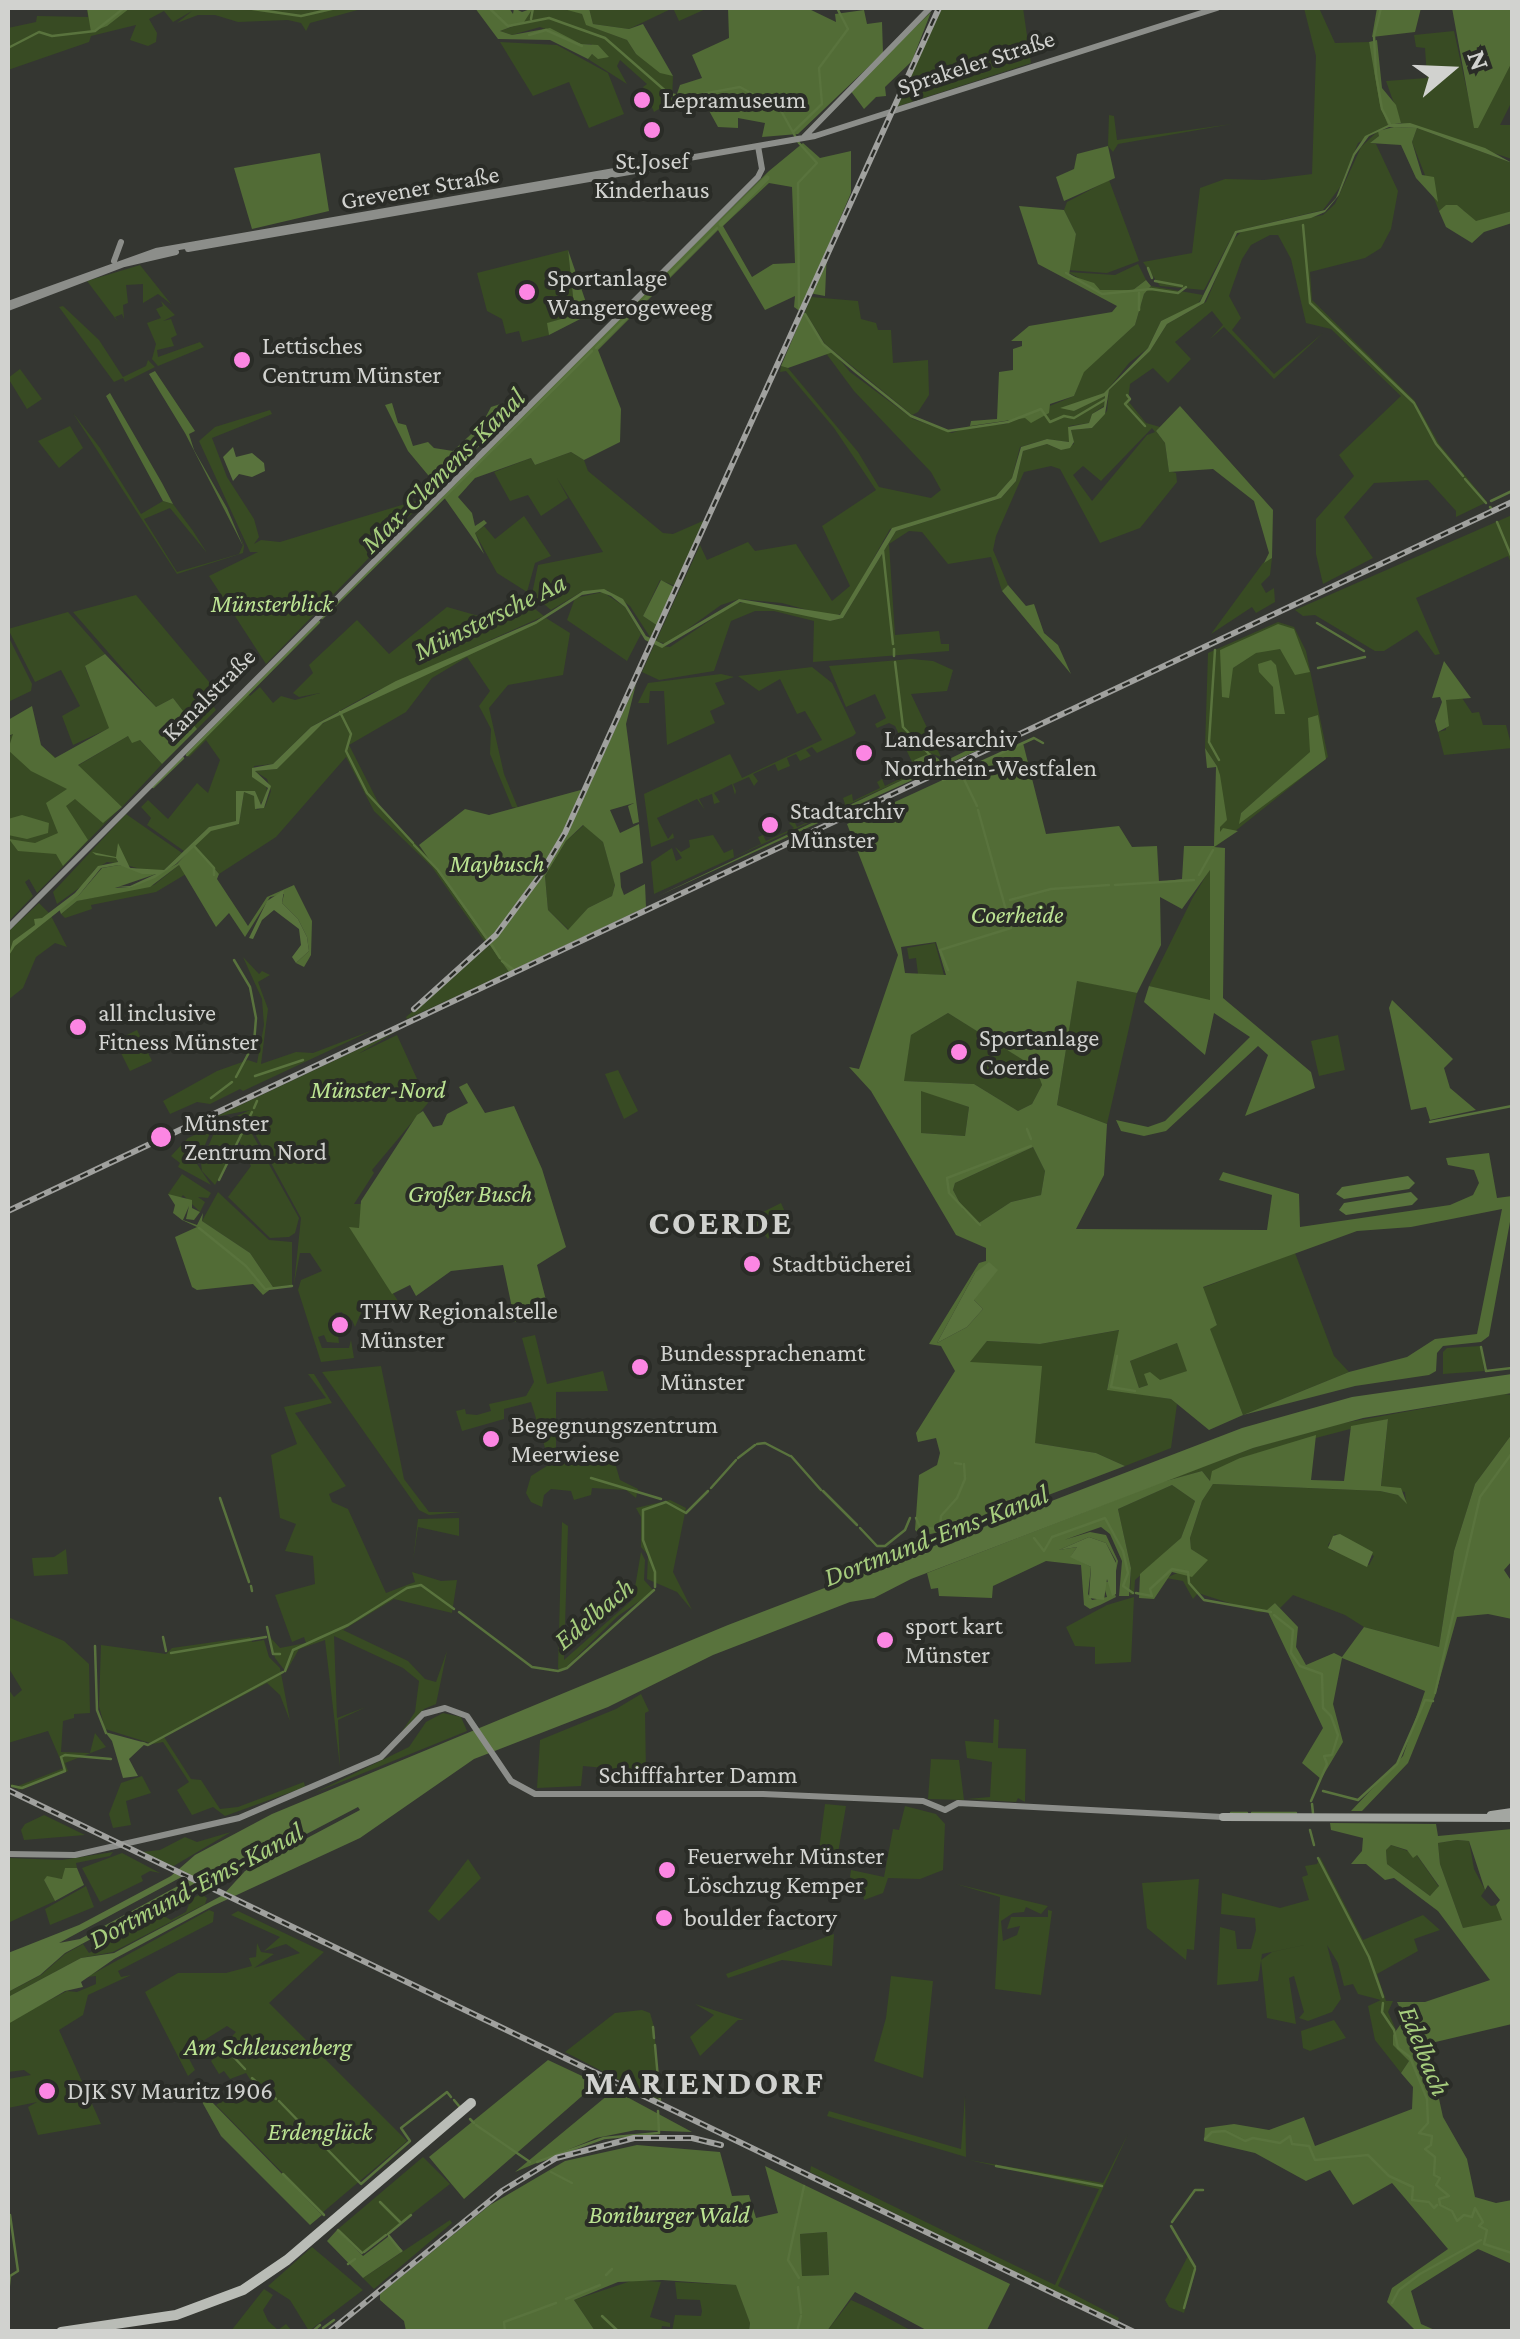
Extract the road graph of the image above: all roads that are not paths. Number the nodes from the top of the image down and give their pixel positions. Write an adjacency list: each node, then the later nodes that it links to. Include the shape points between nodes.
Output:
1 (930, 8): 3 (main road)
2 (1217, 8): 3 (main road, Sprakeler Straße)
3 (800, 139): 4 (main road, Grevener Straße)
4 (758, 146): 5 (main road, Grevener Straße); 10 (main road, Kanalstraße, via 758,177)
5 (718, 153): 7 (main road, Grevener Straße); 7 (main road, Grevener Straße)
6 (121, 242): 8 (main road)
7 (128, 260): 8 (main road, Grevener Straße); 9 (main road, Grevener Straße)
8 (113, 262): 9 (main road, Grevener Straße)
9 (8, 306)
10 (8, 928)
11 (1512, 1815): 12 (main road, Schifffahrter Damm)
12 (1222, 1817): 13 (main road, Schifffahrter Damm, via 958,1804 945,1810 924,1802 763,1794 537,1795 515,1786 458,1710 433,1710 373,1761 239,1818 102,1850)
13 (8, 1854)
14 (471, 2103): 15 (highway, via 244,2290 176,2315)
15 (61, 2332)

